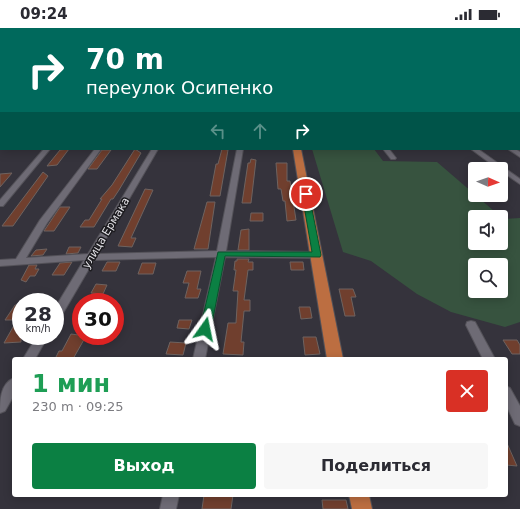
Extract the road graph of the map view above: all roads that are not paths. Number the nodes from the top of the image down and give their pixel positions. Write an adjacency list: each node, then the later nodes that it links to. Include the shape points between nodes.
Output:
1 (46, 150): 10 (street)
2 (97, 150): 14 (street, via 43,222)
3 (155, 150): 13 (street, улица Ермака)
4 (240, 150): 11 (street)
5 (297, 150): 12 (main road)
6 (387, 150): 8 (street)
7 (475, 150): 9 (street)
8 (393, 158)
9 (520, 182)
10 (0, 204)
11 (221, 254): 12 (street); 13 (street); 20 (street)
12 (317, 255): 21 (main road)
13 (92, 257): 14 (street); 16 (street, улица Ермака)
14 (19, 262): 15 (street)
15 (0, 263)
16 (64, 302)
17 (471, 325): 22 (street)
18 (38, 345): 19 (street)
19 (30, 357)
20 (199, 357)
21 (335, 357)
22 (488, 357)
23 (12, 387): 25 (street)
24 (508, 396): 26 (street)
25 (0, 407)
26 (520, 419)
27 (171, 497): 29 (street)
28 (359, 497): 30 (main road)
29 (168, 509)
30 (362, 509)

